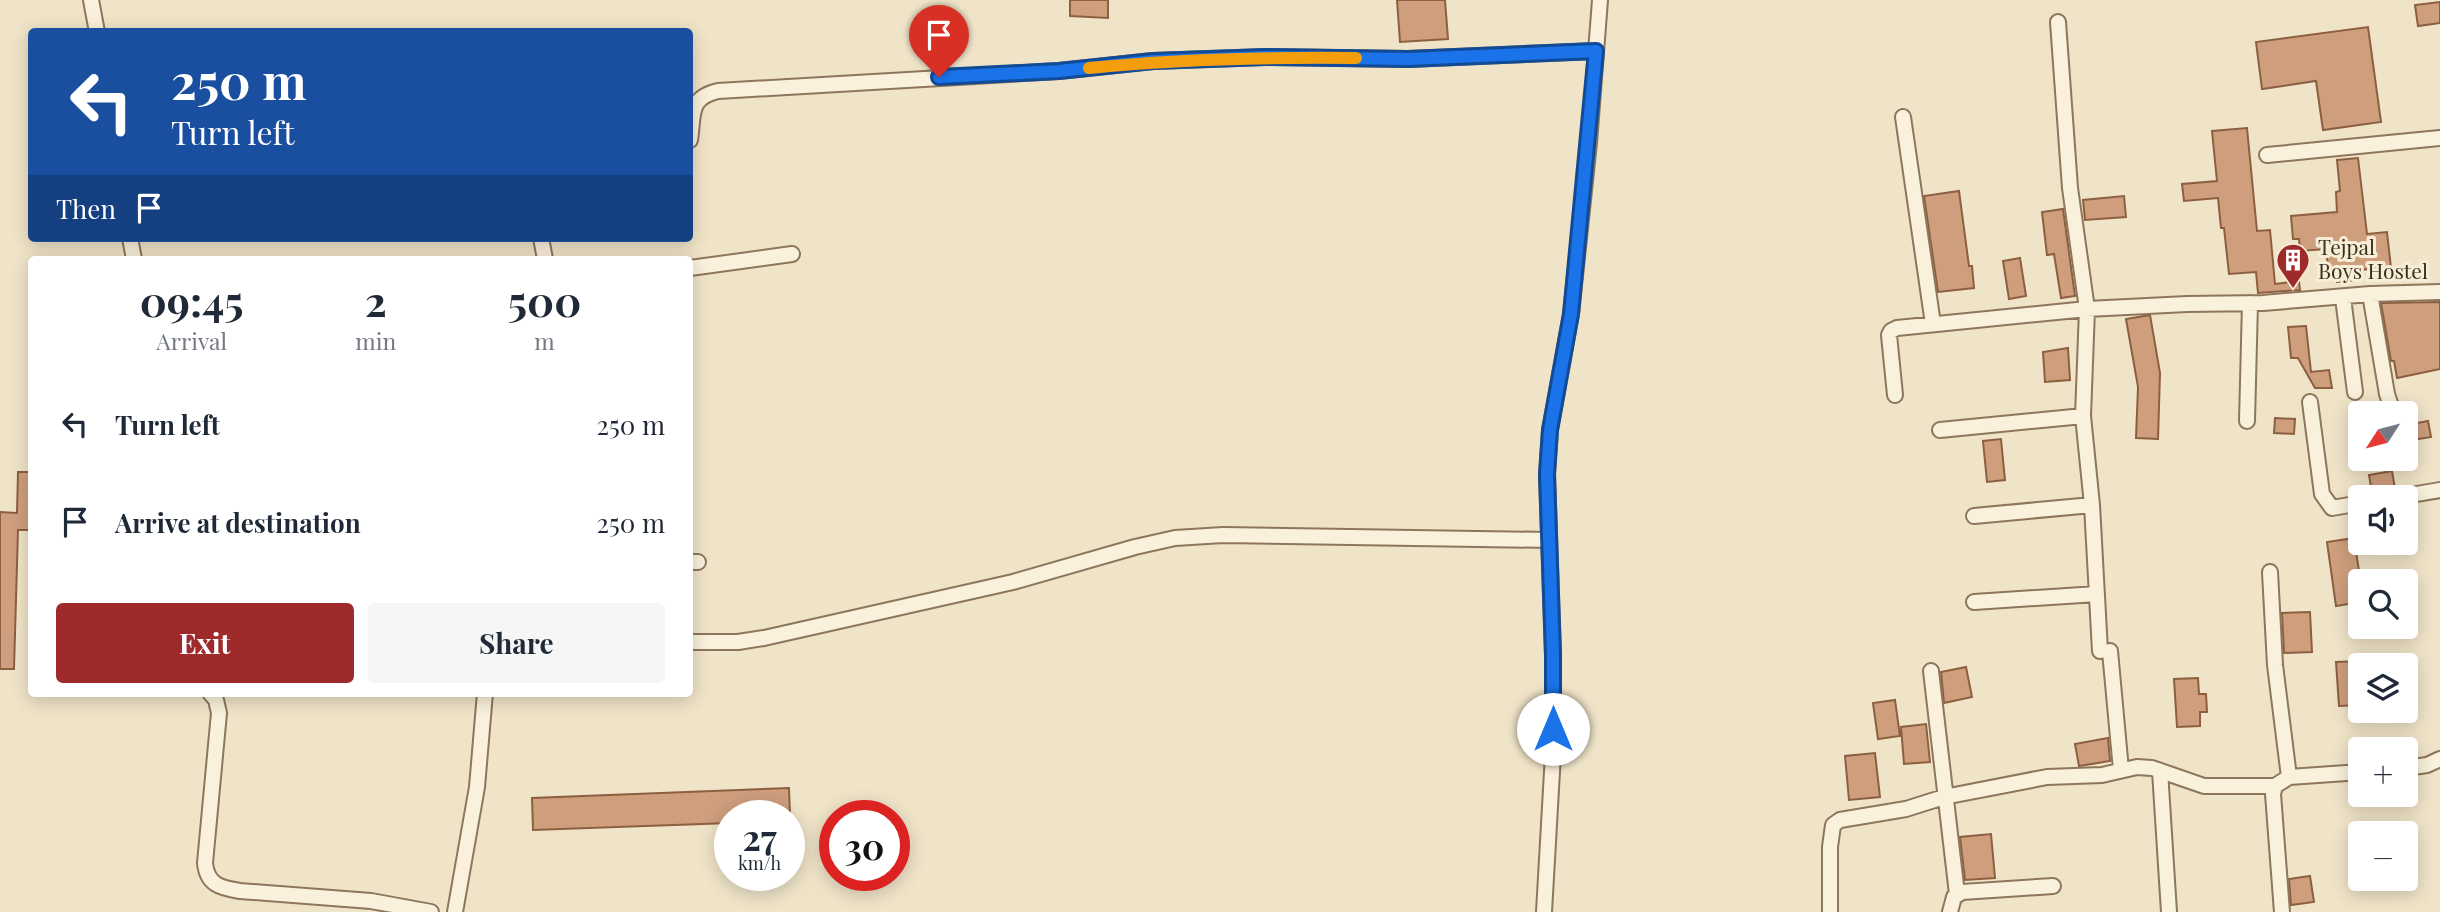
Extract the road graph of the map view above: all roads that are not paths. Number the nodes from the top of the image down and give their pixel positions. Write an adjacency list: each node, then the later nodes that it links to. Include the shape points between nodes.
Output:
1 (91, 0): 4 (street)
2 (1600, 0): 5 (street)
3 (2058, 22): 16 (street, via 2070,188)
4 (96, 28)
5 (1596, 51): 6 (street, via 1408,59 1153,61 1059,71 718,91); 30 (street, via 1571,314 1550,430)
6 (693, 106)
7 (1903, 117): 17 (street)
8 (2440, 138): 9 (street)
9 (2267, 155)
10 (792, 254): 11 (street)
11 (693, 268)
12 (2440, 292): 13 (street)
13 (2370, 294): 14 (street); 20 (street)
14 (2343, 298): 15 (street); 18 (street)
15 (2250, 303): 16 (street); 23 (street)
16 (2087, 309): 17 (street); 22 (street)
17 (1933, 324): 19 (street, via 1891,331)
18 (2354, 392)
19 (1895, 395)
20 (2389, 401)
21 (2310, 402): 28 (street, via 2322,494 2332,508)
22 (2084, 416): 24 (street); 27 (street)
23 (2247, 421)
24 (1940, 430)
25 (2440, 490): 26 (street)
26 (2418, 494)
27 (2092, 505): 29 (street); 32 (street)
28 (2348, 505)
29 (1974, 516)
30 (1549, 540): 34 (street, via 1175,538 1013,582 764,638); 50 (street, via 1553,754)
31 (2270, 572): 43 (street, via 2275,665)
32 (2096, 594): 33 (street); 40 (street)
33 (1975, 602)
34 (693, 642)
35 (1931, 671): 45 (street)
36 (213, 697): 48 (street, via 219,713 205,863 211,881 220,888 240,891 371,901)
37 (485, 697): 49 (street, via 477,787)
38 (2440, 759): 39 (street)
39 (2418, 766)
40 (2121, 770): 41 (street, via 2146,766); 45 (street, via 2047,777)
41 (2160, 771): 44 (street, via 2204,786); 53 (street)
42 (2348, 773): 43 (street)
43 (2289, 777): 44 (street)
44 (2275, 786): 54 (street)
45 (1944, 797): 47 (street); 51 (street, via 1833,825)
46 (2053, 886): 47 (street)
47 (1957, 894): 52 (street)
48 (431, 912)
49 (455, 912)
50 (1545, 912)
51 (1830, 912)
52 (1950, 912)
53 (2169, 912)
54 (2282, 912)

